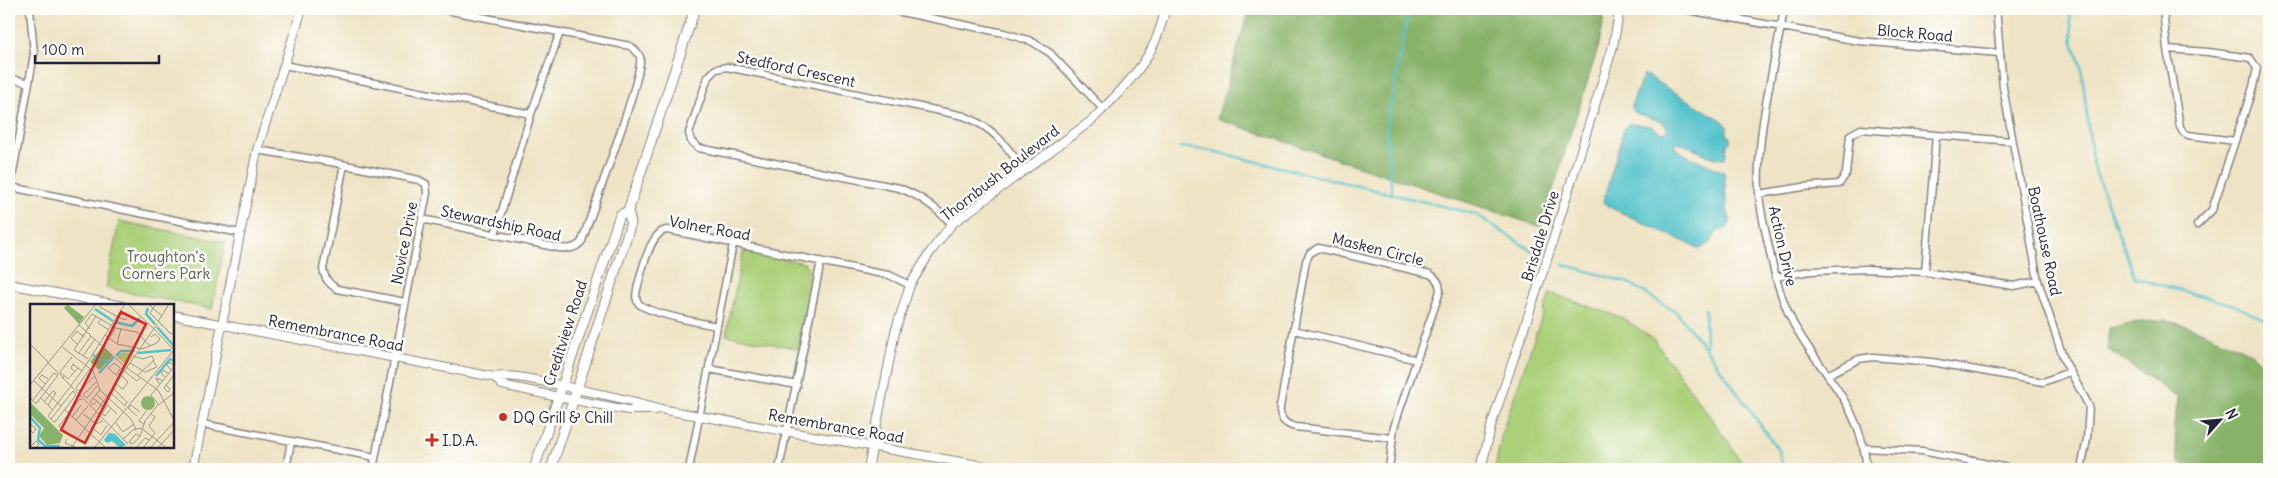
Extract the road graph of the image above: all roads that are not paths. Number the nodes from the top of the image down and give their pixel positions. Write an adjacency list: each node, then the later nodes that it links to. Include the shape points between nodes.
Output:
1 (30, 9): 18 (street, via 34,54)
2 (302, 9): 16 (street)
3 (441, 9): 13 (street)
4 (695, 9): 30 (main road, Creditview Road)
5 (886, 9): 19 (street, via 1031,41 1050,53)
6 (1166, 9): 19 (street, Thornbush Boulevard, via 1153,47)
7 (1620, 9): 81 (street, Brisdale Drive, via 1604,76 1492,423)
8 (1682, 9): 12 (street, Block Road)
9 (1784, 9): 12 (street, Action Drive)
10 (1996, 9): 15 (street, Boathouse Road)
11 (2164, 9): 14 (street)
12 (1781, 27): 15 (street, Block Road, via 1859,41); 28 (street, Action Drive, via 1762,129)
13 (560, 32): 20 (street); 35 (street, Stewardship Road, via 630,46 637,51 640,65 628,108 579,245 559,248)
14 (2166, 49): 23 (street, via 2178,121 2183,132); 23 (street, via 2232,54 2254,62 2256,78)
15 (1999, 53): 22 (street, Boathouse Road)
16 (284, 65): 20 (street); 24 (street)
17 (9, 78): 18 (street)
18 (29, 82): 27 (street)
19 (1103, 109): 26 (street, Thornbush Boulevard)
20 (531, 114): 35 (street)
21 (1936, 135): 22 (street); 28 (street, via 1861,129 1850,135 1846,174 1839,184); 38 (street)
22 (2012, 140): 40 (street, Boathouse Road)
23 (2236, 141): 33 (street, via 2212,210)
24 (257, 150): 25 (street, Novice Drive); 34 (street)
25 (344, 165): 31 (street, Novice Drive, via 426,184); 43 (street, via 323,269 327,283)
26 (1024, 170): 32 (street, Thornbush Boulevard); 32 (street, Stedford Crescent, via 991,130 964,116 727,67 716,69 708,77 689,133 691,141 699,148 899,188 932,205)
27 (10, 187): 29 (street); 34 (street)
28 (1759, 194): 39 (street, Action Drive)
29 (9, 195)
30 (628, 211): 56 (main road, Creditview Road, via 620,215); 57 (main road, Creditview Road, via 631,223)
31 (422, 219): 35 (street, Stewardship Road); 43 (street, Novice Drive)
32 (952, 224): 42 (street, Thornbush Boulevard)
33 (2197, 225)
34 (240, 233): 46 (street)
35 (495, 234)
36 (733, 244): 37 (street, Volner Road); 47 (street); 47 (street, Volner Road, via 663,230 653,239 635,296 644,307)
37 (821, 261): 42 (street, Volner Road, via 889,275); 55 (street)
38 (1925, 272): 39 (street, via 1844,269); 40 (street, via 2014,286)
39 (1775, 277): 53 (street, Action Drive, via 1793,321)
40 (2038, 281): 52 (street, Boathouse Road)
41 (9, 284): 44 (street)
42 (910, 285): 66 (street, Thornbush Boulevard, via 895,332)
43 (405, 302): 49 (street, Novice Drive)
44 (113, 304)
45 (174, 315): 46 (street, Remembrance Road)
46 (222, 325): 49 (street, Remembrance Road); 62 (street)
47 (717, 326): 51 (street)
48 (1294, 330): 50 (street); 50 (street, Masken Circle, via 1306,261 1313,250 1322,248 1421,272 1434,276 1440,291); 64 (street, Masken Circle, via 1279,413 1284,421 1296,427)
49 (394, 358): 54 (street, Remembrance Road); 68 (street, Novice Drive)
50 (1417, 360): 64 (street, Masken Circle)
51 (709, 369): 55 (street); 61 (street)
52 (2069, 372): 53 (street, via 2043,382 1932,362 1873,357 1859,359); 85 (street, Boathouse Road, via 2089,406)
53 (1829, 374): 67 (street, Action Drive, via 1849,407)
54 (494, 377): 56 (street, Remembrance Road, via 505,375); 58 (street, Remembrance Road, via 502,385)
55 (797, 385): 63 (street)
56 (562, 386): 57 (street, Remembrance Road); 58 (main road, Creditview Road)
57 (577, 389): 59 (main road, Creditview Road); 60 (street, Remembrance Road)
58 (558, 397): 59 (street, Remembrance Road); 74 (main road, Creditview Road)
59 (574, 400): 60 (street, Remembrance Road, via 628,410); 75 (main road, Creditview Road)
60 (665, 410): 61 (street, Remembrance Road)
61 (700, 416): 63 (street, Remembrance Road); 76 (street)
62 (202, 424): 65 (street); 71 (street)
63 (788, 431): 66 (street, Remembrance Road); 77 (street)
64 (1392, 438): 80 (street, Masken Circle)
65 (291, 441): 68 (street); 72 (street)
66 (873, 446): 70 (street, Remembrance Road); 78 (street, Thornbush Boulevard)
67 (1864, 448): 69 (street, via 1922,451); 82 (street, Action Drive)
68 (375, 457): 73 (street, Novice Drive)
69 (1974, 460): 83 (street); 84 (street)
70 (963, 466): 79 (street, Remembrance Road)
71 (193, 469)
72 (286, 469)
73 (372, 469)
74 (534, 469)
75 (551, 469)
76 (689, 469)
77 (779, 469)
78 (868, 469)
79 (1002, 469)
80 (1388, 469)
81 (1481, 469)
82 (1867, 469)
83 (1973, 469)
84 (2013, 469)
85 (2082, 469)

